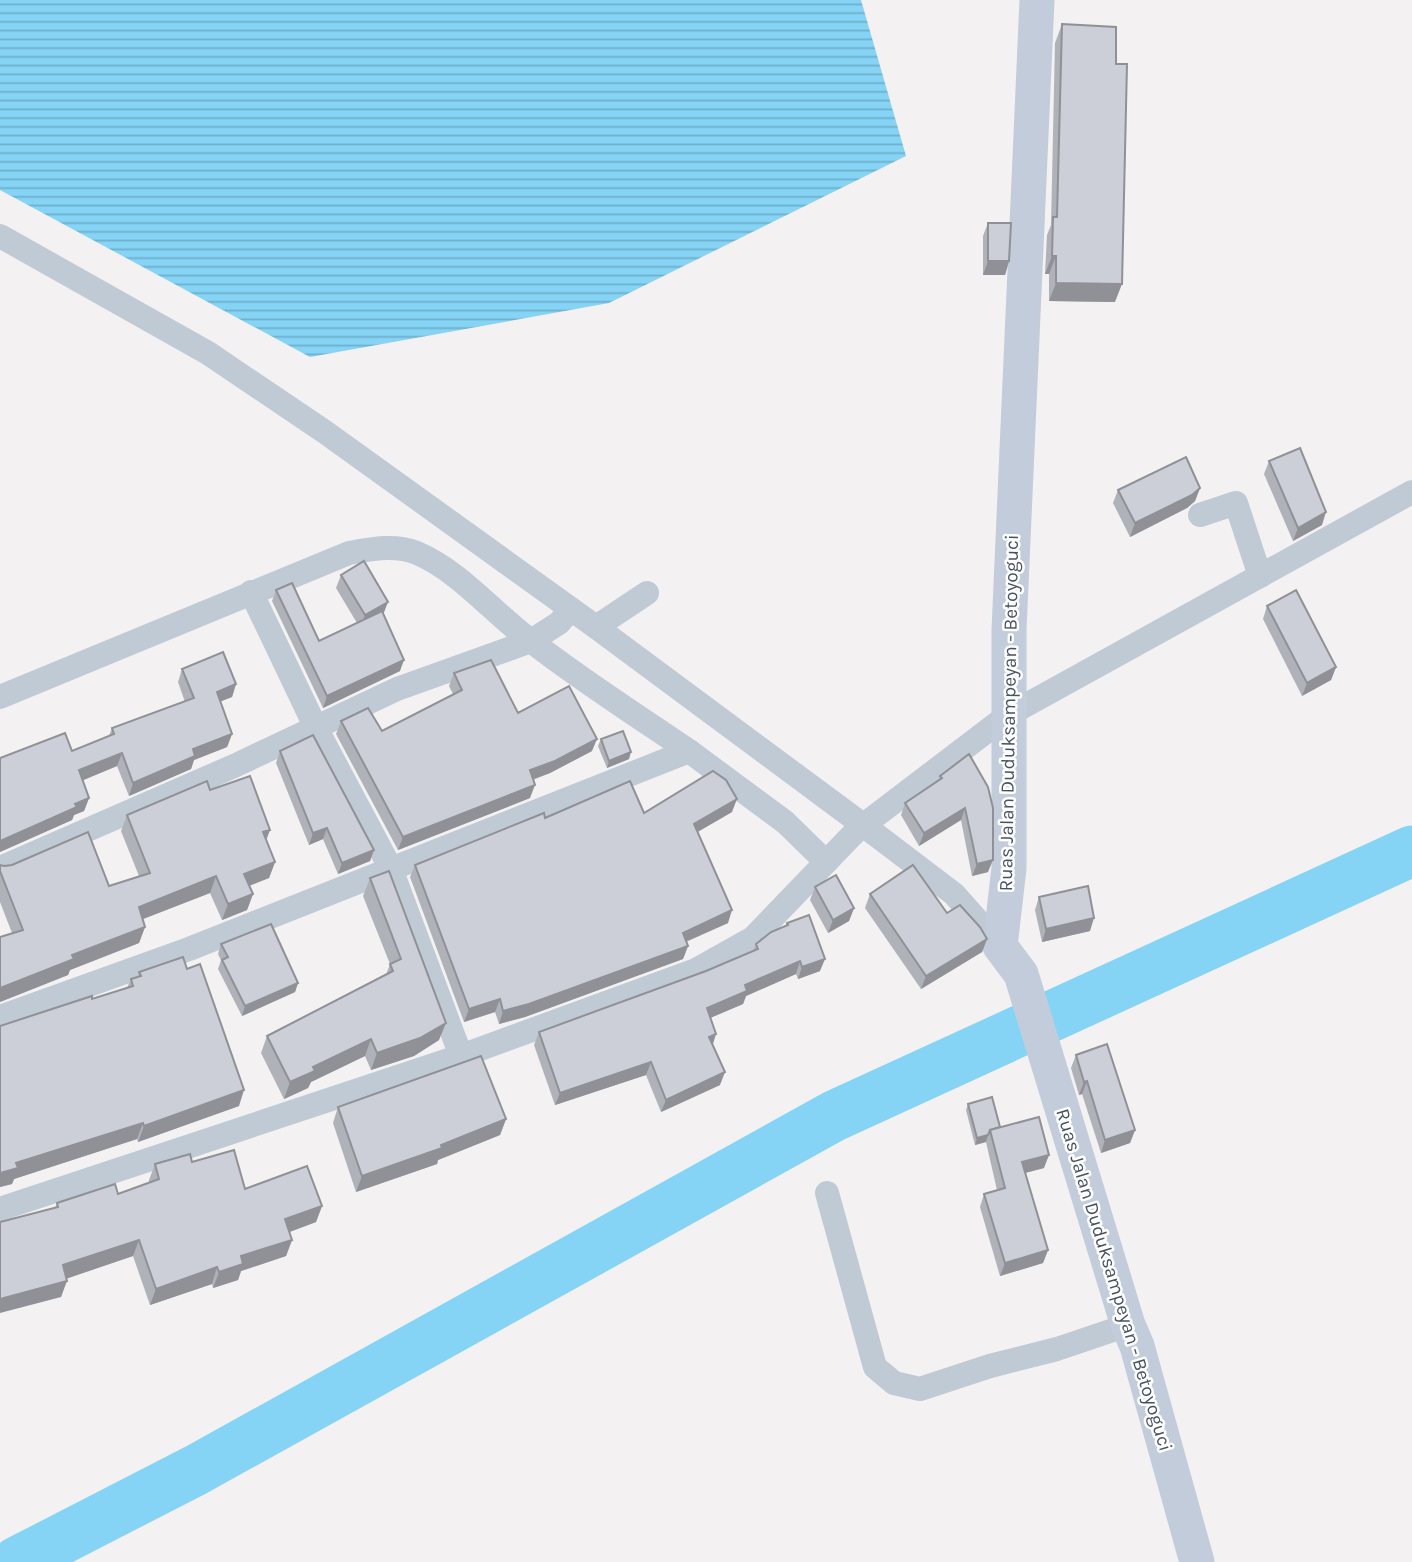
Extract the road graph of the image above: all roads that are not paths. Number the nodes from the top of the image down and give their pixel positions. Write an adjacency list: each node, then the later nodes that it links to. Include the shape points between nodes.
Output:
1 (1037, 0): 11 (main road, Ruas Jalan Duduksampeyan - Betoyoguci)
2 (0, 236): 8 (street, via 208,353 325,432)
3 (1412, 492): 5 (street)
4 (1200, 515): 5 (street, via 1236,503)
5 (1260, 576): 11 (street)
6 (251, 592): 8 (street, via 349,553 394,548 443,566); 10 (street); 12 (street)
7 (647, 593): 9 (street)
8 (551, 627): 9 (street); 12 (street); 13 (street)
9 (596, 627): 14 (street)
10 (0, 698)
11 (1008, 715): 14 (street); 17 (main road, Ruas Jalan Duduksampeyan - Betoyoguci, via 1009,868)
12 (315, 726): 15 (street); 16 (street)
13 (689, 751): 14 (street, via 785,822); 16 (street)
14 (846, 841): 17 (street, via 954,894); 19 (street, via 753,938 696,970)
15 (0, 868)
16 (391, 869): 18 (street); 19 (street)
17 (1000, 946): 22 (main road, Ruas Jalan Duduksampeyan - Betoyoguci, via 1021,974)
18 (0, 1017)
19 (461, 1056): 21 (street)
20 (827, 1193): 22 (street, via 875,1367 894,1383 920,1389)
21 (0, 1209)
22 (1128, 1325): 23 (main road, Ruas Jalan Duduksampeyan - Betoyoguci)
23 (1197, 1562)

